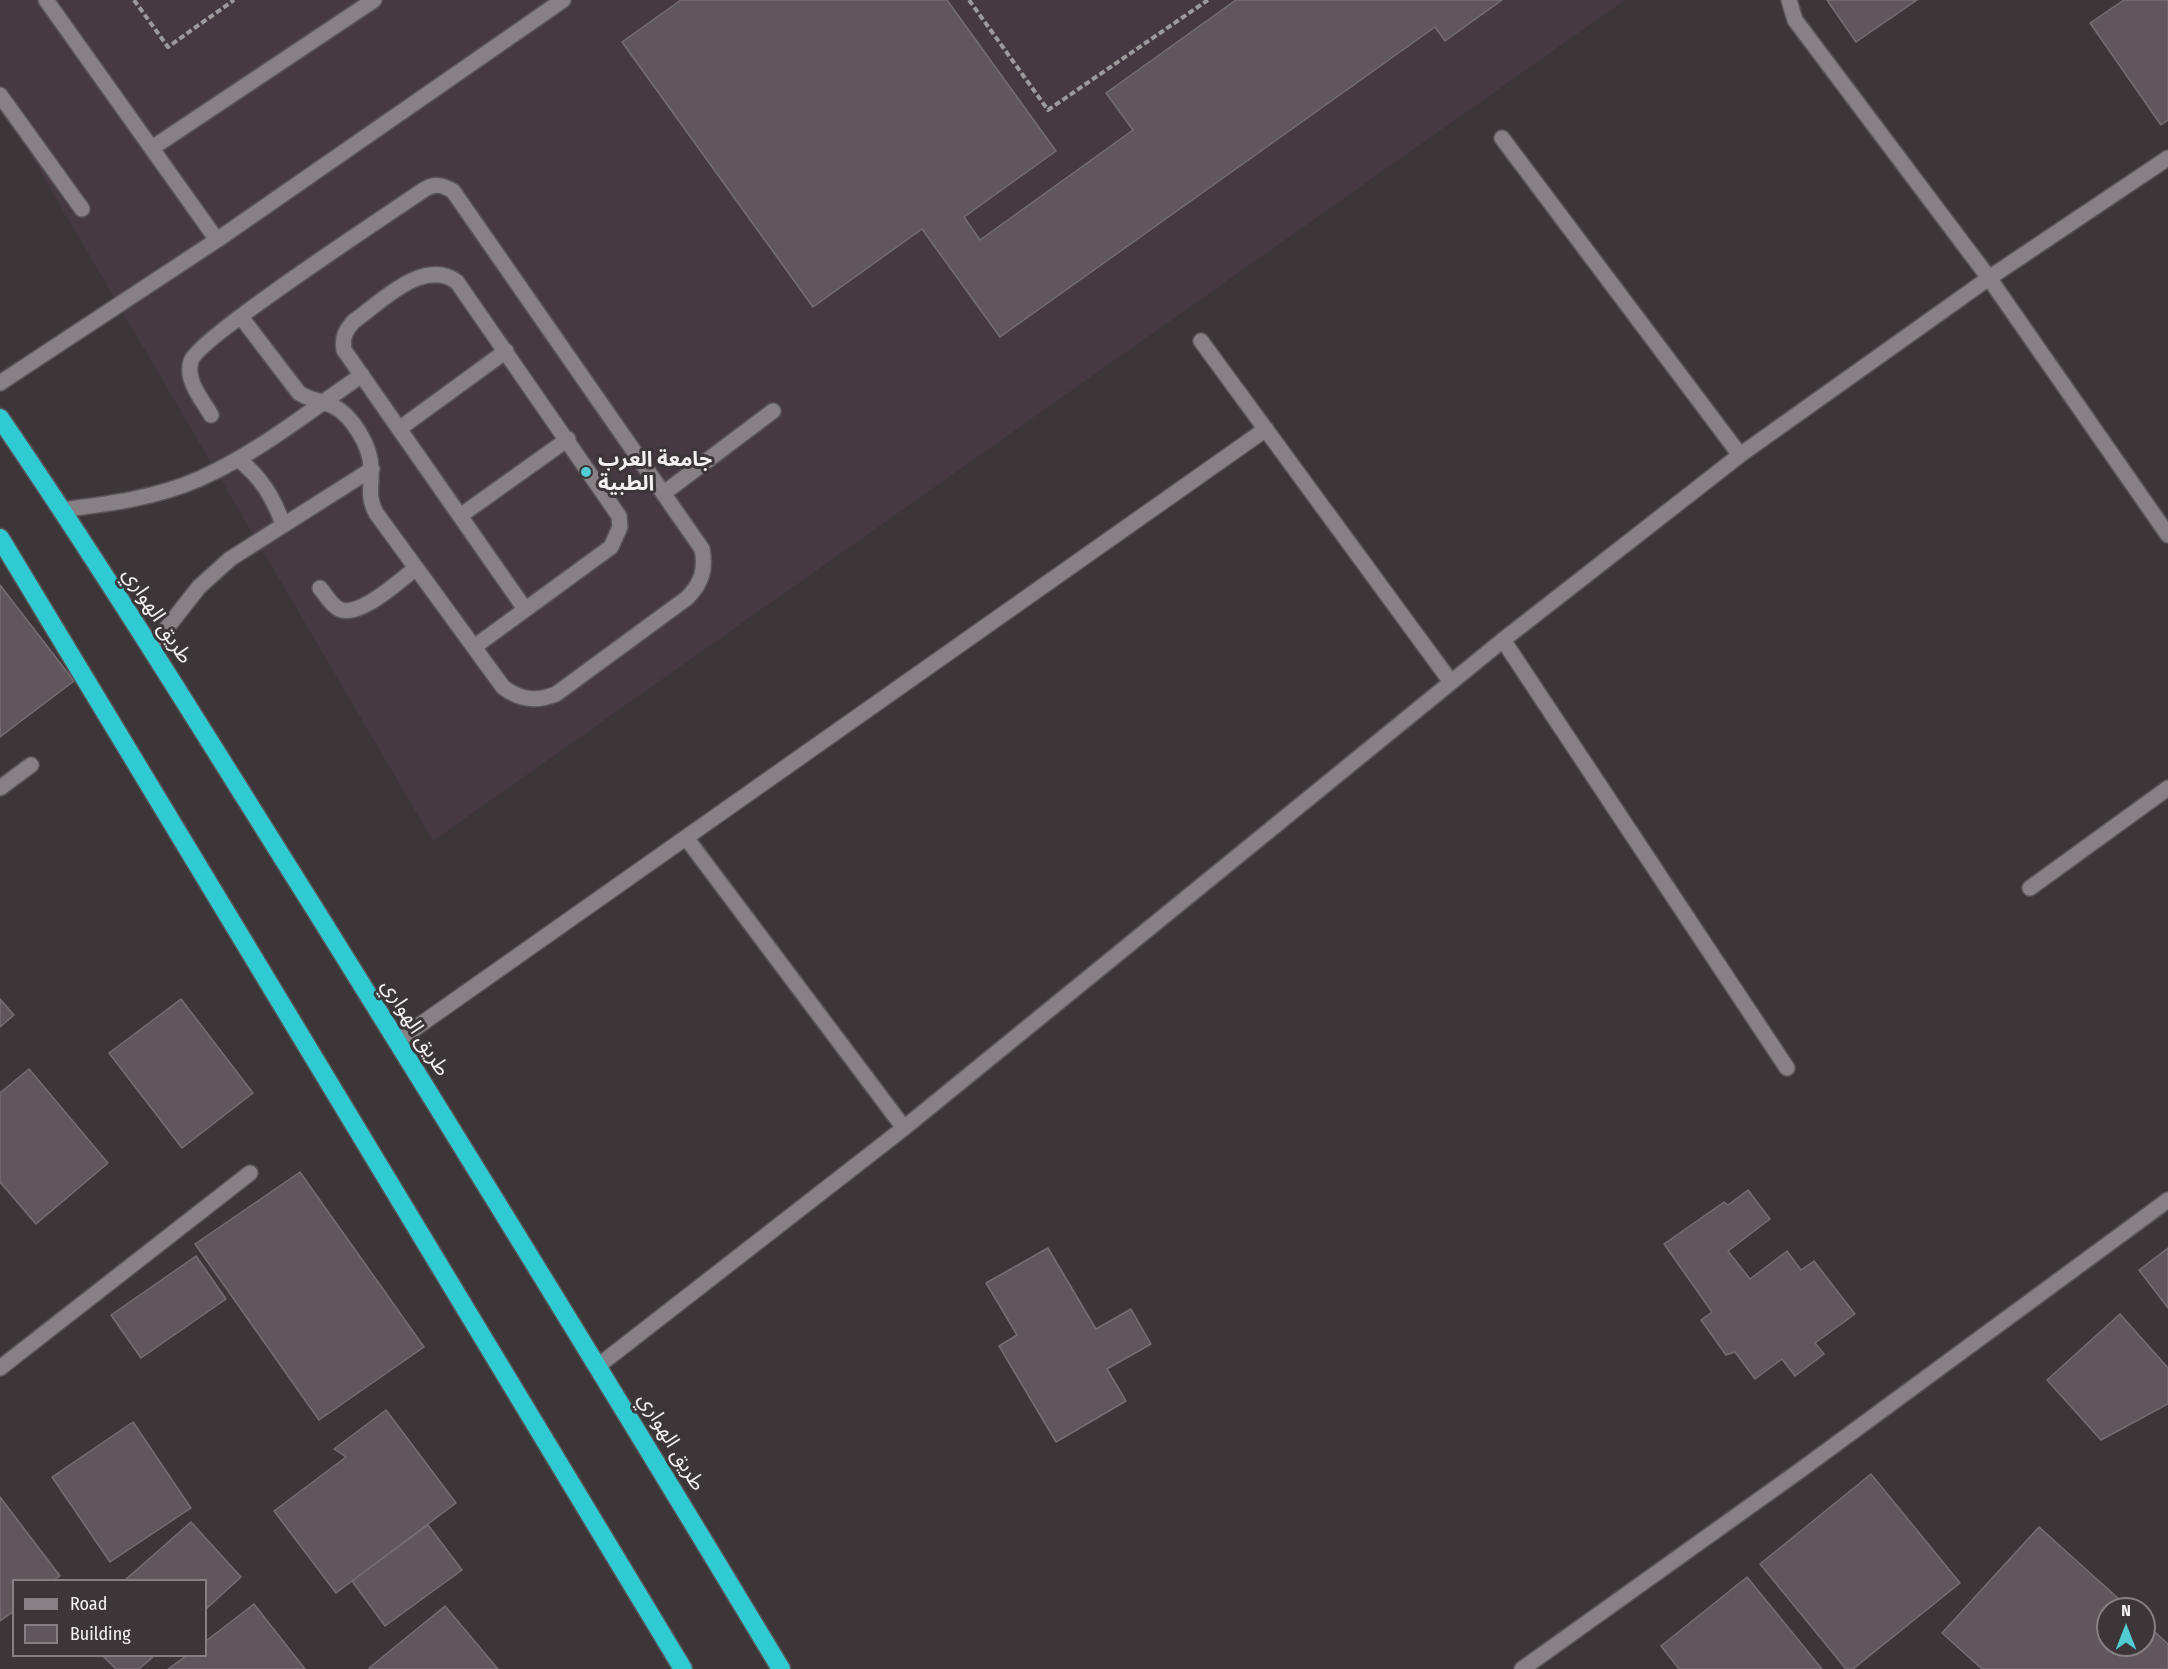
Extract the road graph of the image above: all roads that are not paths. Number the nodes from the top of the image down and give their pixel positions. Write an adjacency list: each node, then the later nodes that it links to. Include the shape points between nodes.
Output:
1 (46, 0): 7 (street)
2 (374, 0): 7 (street)
3 (563, 0): 10 (street)
4 (1789, 0): 11 (street, via 1795,20)
5 (0, 94): 9 (street)
6 (1502, 138): 24 (street)
7 (152, 148): 10 (street)
8 (2168, 159): 11 (street)
9 (82, 209)
10 (217, 240): 16 (street)
11 (1989, 278): 24 (street); 31 (street)
12 (241, 316): 17 (street, via 299,393); 19 (street, via 196,351 191,360 191,382); 27 (street, via 429,186 444,186 453,191)
13 (1201, 341): 22 (street)
14 (506, 351): 15 (street, via 457,282 448,275 427,273 346,329 344,350); 21 (street); 23 (street)
15 (362, 375): 17 (street); 21 (street)
16 (0, 383)
17 (322, 402): 25 (street); 26 (street, via 345,415 367,447)
18 (773, 411): 27 (street)
19 (211, 415)
20 (0, 418): 28 (highway, طريق الهواري)
21 (399, 429): 29 (street)
22 (1266, 429): 39 (street); 43 (street)
23 (568, 439): 29 (street); 35 (street, via 615,507 620,527 611,547)
24 (1740, 455): 36 (street)
25 (238, 459): 28 (street, via 198,479 156,493); 30 (street, via 265,486)
26 (372, 469): 30 (street); 33 (street, via 371,503)
27 (664, 493): 37 (street, via 702,549 703,574 687,598 556,694 543,699 528,699 508,691)
28 (61, 510): 38 (highway, طريق الهواري)
29 (460, 516): 35 (street)
30 (283, 524): 38 (street, via 230,559 199,587)
31 (2168, 535)
32 (0, 538): 52 (highway)
33 (416, 568): 34 (street, via 356,611 335,607); 37 (street)
34 (320, 588)
35 (525, 609): 37 (street)
36 (1503, 640): 39 (street); 46 (street)
37 (474, 647)
38 (151, 648): 45 (highway, طريق الهواري)
39 (1451, 682): 47 (street)
40 (31, 765): 41 (street)
41 (0, 788)
42 (2168, 788): 44 (street)
43 (687, 839): 45 (street); 47 (street)
44 (2030, 888)
45 (397, 1041): 50 (highway, طريق الهواري)
46 (1787, 1068)
47 (904, 1128): 50 (street)
48 (250, 1173): 51 (street)
49 (2168, 1200): 54 (street, via 1803,1469)
50 (598, 1366): 53 (highway, طريق الهواري)
51 (0, 1368)
52 (683, 1669)
53 (781, 1669)
54 (1522, 1669)

